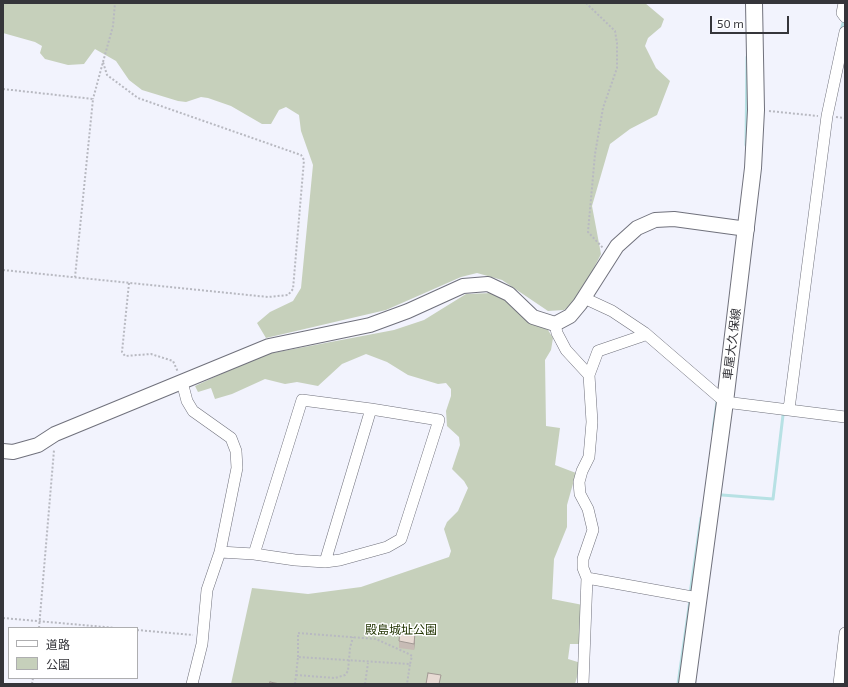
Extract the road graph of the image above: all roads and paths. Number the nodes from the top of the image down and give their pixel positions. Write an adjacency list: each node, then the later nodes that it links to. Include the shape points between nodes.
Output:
1 (115, 3): 7 (path, via 113,26)
2 (586, 3): 14 (path, via 615,31 617,43 617,68 603,108 588,232)
3 (754, 3): 10 (main road, 車屋大久保線)
4 (844, 3): 5 (street)
5 (844, 16)
6 (845, 32): 11 (street)
7 (103, 62): 9 (path); 17 (path, via 107,75 138,98 301,155 304,160 293,289 288,294 268,297)
8 (3, 89): 9 (path)
9 (92, 99): 16 (path)
10 (756, 110): 11 (path); 13 (main road, 車屋大久保線)
11 (827, 116): 12 (path); 25 (street)
12 (845, 118)
13 (747, 229): 14 (street, via 674,219 655,220 636,228 617,246); 23 (main road, 車屋大久保線)
14 (611, 256): 18 (street)
15 (3, 270): 16 (path)
16 (75, 277): 17 (path)
17 (129, 283): 22 (path, via 122,352 125,356 151,354 173,361)
18 (584, 298): 19 (street, via 570,316); 20 (street, via 612,311)
19 (555, 324): 21 (street, via 566,350); 22 (street, via 533,316 509,294 488,284 463,286 370,325 269,346)
20 (645, 333): 21 (street, via 598,351); 23 (street)
21 (589, 376): 32 (street, via 592,422 589,457 579,482 580,494 588,509 593,530 583,559)
22 (182, 382): 27 (street); 29 (street, via 187,401 193,411 231,438 236,451 237,468)
23 (725, 402): 25 (street); 33 (main road, 車屋大久保線)
24 (371, 409): 30 (street, via 302,400); 31 (street); 31 (street, via 439,420 401,539 387,547)
25 (788, 409): 26 (street)
26 (845, 417)
27 (55, 434): 28 (street, via 38,445 12,452); 35 (path)
28 (3, 451)
29 (220, 552): 30 (street); 40 (street, via 206,590)
30 (254, 554): 31 (street)
31 (325, 562)
32 (587, 578): 33 (street); 51 (street)
33 (692, 597): 52 (main road, 車屋大久保線)
34 (3, 618): 35 (path)
35 (39, 622): 36 (path); 37 (path)
36 (39, 627)
37 (103, 627)
38 (138, 630): 40 (path)
39 (845, 633): 53 (street)
40 (201, 637): 47 (street, via 202,644)
41 (354, 637): 42 (path, via 298,633); 43 (path); 45 (path, via 376,640 409,654 412,656)
42 (298, 657): 43 (path); 46 (path)
43 (349, 661): 44 (path); 46 (path, via 348,671 340,677)
44 (368, 663): 45 (path); 49 (path)
45 (410, 664): 50 (path)
46 (296, 675): 48 (path)
47 (192, 684)
48 (295, 684)
49 (366, 684)
50 (407, 684)
51 (583, 684)
52 (687, 684)
53 (839, 684)

